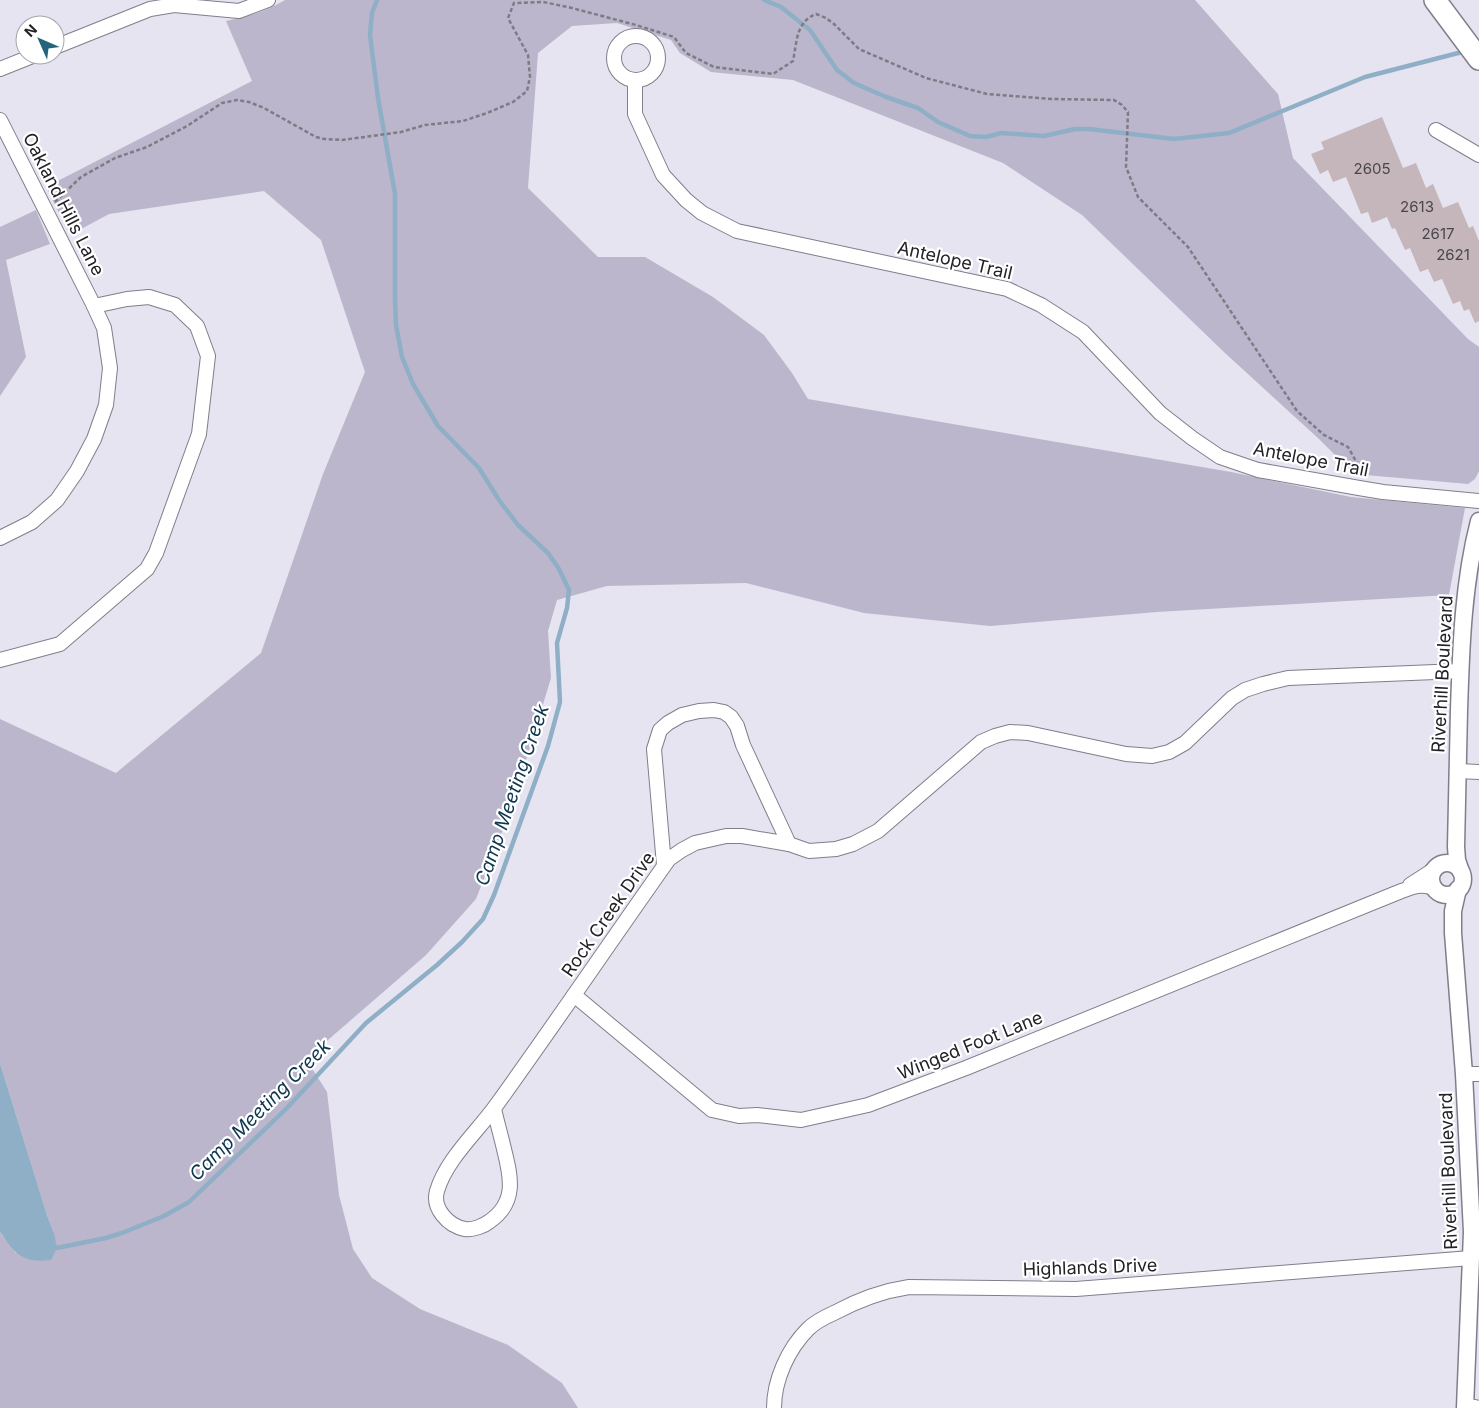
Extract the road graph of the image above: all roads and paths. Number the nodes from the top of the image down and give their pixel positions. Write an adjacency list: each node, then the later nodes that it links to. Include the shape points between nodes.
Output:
1 (268, 0): 3 (street, via 239,11 174,5 150,9)
2 (1435, 0): 4 (main road)
3 (65, 43)
4 (1479, 59)
5 (15, 63): 6 (street)
6 (0, 69)
7 (635, 81): 13 (street, Antelope Trail, via 636,114 663,175 702,213 737,231 1007,289 1041,305 1083,332 1160,413 1220,457 1258,470)
8 (0, 120): 11 (street, Oakland Hills Lane)
9 (1436, 130): 10 (street)
10 (1479, 155)
11 (47, 214): 12 (street, Oakland Hills Lane); 13 (path, via 82,177 115,158 147,147 187,126 222,103 249,102 316,137 342,140 463,121 513,102 527,91 530,77 528,55 508,18 514,3 543,2 636,25 674,38 686,53 714,67 773,74 793,61 800,27 816,14 834,24 859,49 926,78 988,94 1114,100 1122,105 1128,112 1126,167 1138,197 1188,248 1297,411 1324,434 1348,447 1357,463)
12 (94, 306): 16 (street, Oakland Hills Lane, via 104,328 110,368 106,405 94,439 57,500 32,522); 17 (street, via 149,297 175,305 197,326 208,356 199,434 147,570 60,644)
13 (1359, 488): 14 (street, Antelope Trail)
14 (1479, 501)
15 (1479, 521): 18 (street, Riverhill Boulevard, via 1466,586)
16 (0, 538)
17 (0, 660)
18 (1460, 672): 19 (street, Riverhill Boulevard); 22 (street, Rock Creek Drive, via 1288,678 1263,684 1232,698 1185,743 1169,752 1152,756 1010,732 981,742 878,831 862,840 836,849 809,851)
19 (1458, 771): 20 (street); 21 (street, Riverhill Boulevard)
20 (1479, 772)
21 (1456, 829): 24 (street, Riverhill Boulevard, via 1452,844); 25 (street, Riverhill Boulevard, via 1457,860)
22 (789, 844): 23 (street, Rock Creek Drive, via 726,836 695,843 669,858); 23 (street, via 731,717 714,710 698,711 668,723 656,738 654,749)
23 (664, 866): 30 (street, Rock Creek Drive)
24 (1438, 867): 25 (street, via 1449,863); 26 (street, Riverhill Boulevard, via 1431,878); 28 (street, Winged Foot Lane)
25 (1461, 872): 27 (street, Riverhill Boulevard, via 1462,882)
26 (1437, 890): 27 (street, via 1447,895); 28 (street, Winged Foot Lane, via 1417,885); 29 (street, Riverhill Boulevard, via 1448,908)
27 (1458, 890): 29 (street, Riverhill Boulevard, via 1453,911)
28 (1399, 892): 30 (street, Winged Foot Lane, via 899,1094 868,1105 801,1120 739,1116 712,1110)
29 (1453, 933): 31 (street, Riverhill Boulevard)
30 (574, 995): 32 (street, Rock Creek Drive)
31 (1472, 1074): 33 (street, Riverhill Boulevard)
32 (494, 1109): 32 (street, Rock Creek Drive, via 443,1175 437,1192 438,1209 443,1216 465,1229 487,1224 506,1204 510,1193 510,1173)
33 (1471, 1258): 34 (street, Riverhill Boulevard); 35 (street, Highlands Drive, via 1076,1289 909,1287 890,1290 854,1302 809,1328 781,1370)
34 (1470, 1407)
35 (774, 1408)

